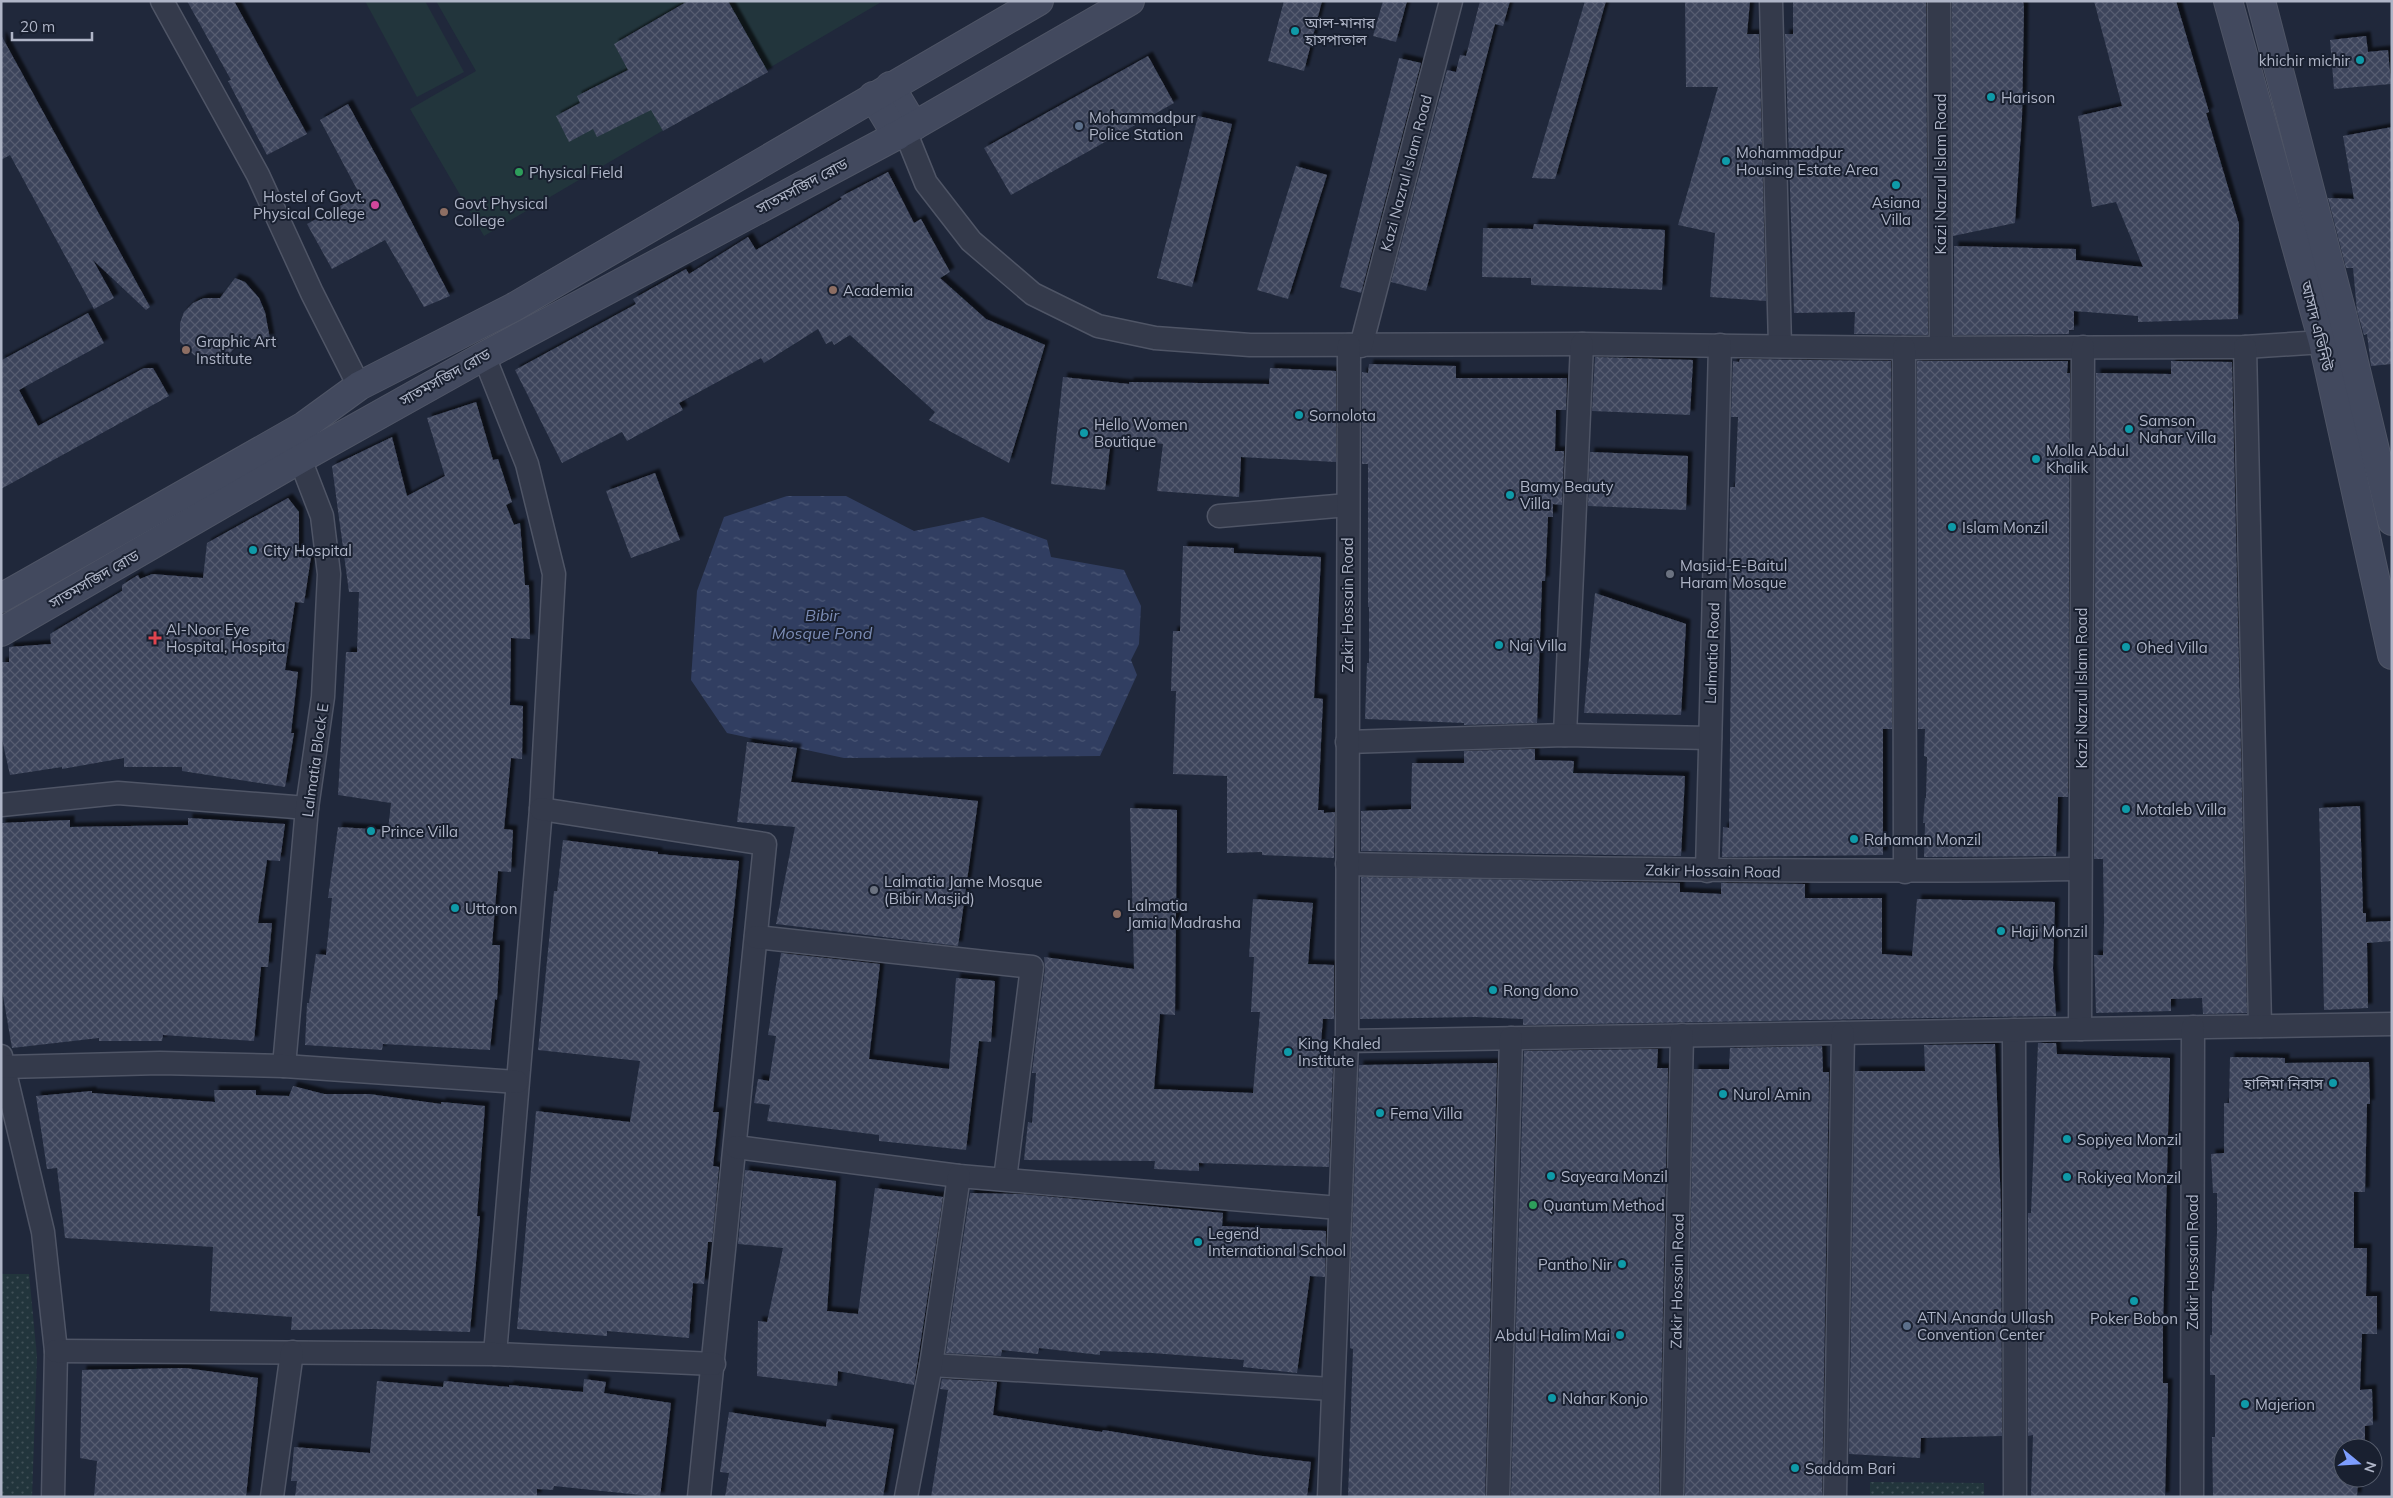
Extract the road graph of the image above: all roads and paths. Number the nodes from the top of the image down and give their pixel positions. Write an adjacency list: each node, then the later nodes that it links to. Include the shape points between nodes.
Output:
1 (162, 1): 21 (street, via 258,176)
2 (1039, 1): 9 (main road, সাতমসজিদ রোড)
3 (1130, 1): 10 (main road, সাতমসজিদ রোড)
4 (1451, 1): 14 (street, Kazi Nazrul Islam Road)
5 (1771, 1): 15 (street)
6 (1939, 1): 18 (street, Kazi Nazrul Islam Road)
7 (2228, 1): 11 (main road, আসাদ এভিনিউ)
8 (2261, 1): 11 (main road, আসাদ এভিনিউ)
9 (882, 91): 10 (main road); 21 (main road, সাতমসজিদ রোড, via 514,307)
10 (905, 131): 14 (street, via 926,183 971,241 1033,294 1098,326 1154,338 1250,345); 20 (main road, সাতমসজিদ রোড)
11 (2335, 340): 16 (street); 25 (main road, আসাদ এভিনিউ); 28 (main road, আসাদ এভিনিউ)
12 (1582, 344): 13 (street); 14 (street); 29 (street)
13 (1720, 345): 15 (street); 30 (street, Lalmatia Road)
14 (1355, 346): 23 (street, Zakir Hossain Road)
15 (1780, 346): 17 (street)
16 (2246, 347): 19 (street); 41 (street)
17 (1904, 348): 18 (street); 38 (street)
18 (1941, 348): 19 (street)
19 (2083, 348): 36 (street, Kazi Nazrul Islam Road)
20 (484, 356): 22 (main road, সাতমসজিদ রোড); 34 (street, via 527,464 554,574)
21 (359, 386): 26 (main road, সাতমসজিদ রোড, via 304,426)
22 (300, 459): 27 (main road, সাতমসজিদ রোড); 33 (street, Lalmatia Block E, via 322,516 329,574 323,697)
23 (1348, 505): 24 (street); 31 (street, Zakir Hossain Road)
24 (1219, 516)
25 (2392, 521)
26 (1, 598)
27 (6, 628)
28 (2392, 655)
29 (1565, 735): 30 (street); 31 (street)
30 (1710, 738): 37 (street, Lalmatia Road)
31 (1347, 742): 35 (street, Zakir Hossain Road)
32 (1, 805): 33 (street, via 118,793)
33 (307, 808): 50 (street, Lalmatia Block E)
34 (541, 809): 39 (street, via 766,844); 51 (street)
35 (1347, 864): 37 (street, Zakir Hossain Road); 48 (street, Zakir Hossain Road)
36 (2080, 869): 38 (street, Zakir Hossain Road); 43 (street, Kazi Nazrul Islam Road)
37 (1708, 871): 38 (street, Zakir Hossain Road)
38 (1905, 872)
39 (756, 937): 52 (street); 54 (street, via 1032,967)
40 (2392, 1024): 41 (street)
41 (2260, 1026): 42 (street)
42 (2193, 1027): 43 (street); 71 (street, Zakir Hossain Road)
43 (2080, 1029): 44 (street)
44 (2014, 1030): 45 (street); 70 (street)
45 (1843, 1033): 46 (street); 69 (street)
46 (1682, 1035): 47 (street); 68 (street, Zakir Hossain Road)
47 (1511, 1038): 48 (street); 67 (street)
48 (1346, 1041): 55 (street, Zakir Hossain Road)
49 (3, 1061): 50 (street); 56 (street, via 43,1232)
50 (284, 1066): 51 (street)
51 (517, 1082): 58 (street)
52 (736, 1147): 53 (street); 59 (street)
53 (959, 1176): 54 (street); 60 (street)
54 (1005, 1179): 55 (street)
55 (1339, 1208): 61 (street, Zakir Hossain Road)
56 (56, 1351): 57 (street); 62 (street)
57 (292, 1352): 58 (street); 63 (street)
58 (494, 1354): 59 (street)
59 (714, 1364): 64 (street)
60 (931, 1365): 61 (street); 65 (street)
61 (1332, 1389): 66 (street, Zakir Hossain Road)
62 (53, 1497)
63 (272, 1497)
64 (699, 1497)
65 (906, 1497)
66 (1329, 1497)
67 (1498, 1497)
68 (1672, 1497)
69 (1835, 1497)
70 (2015, 1497)
71 (2192, 1497)

